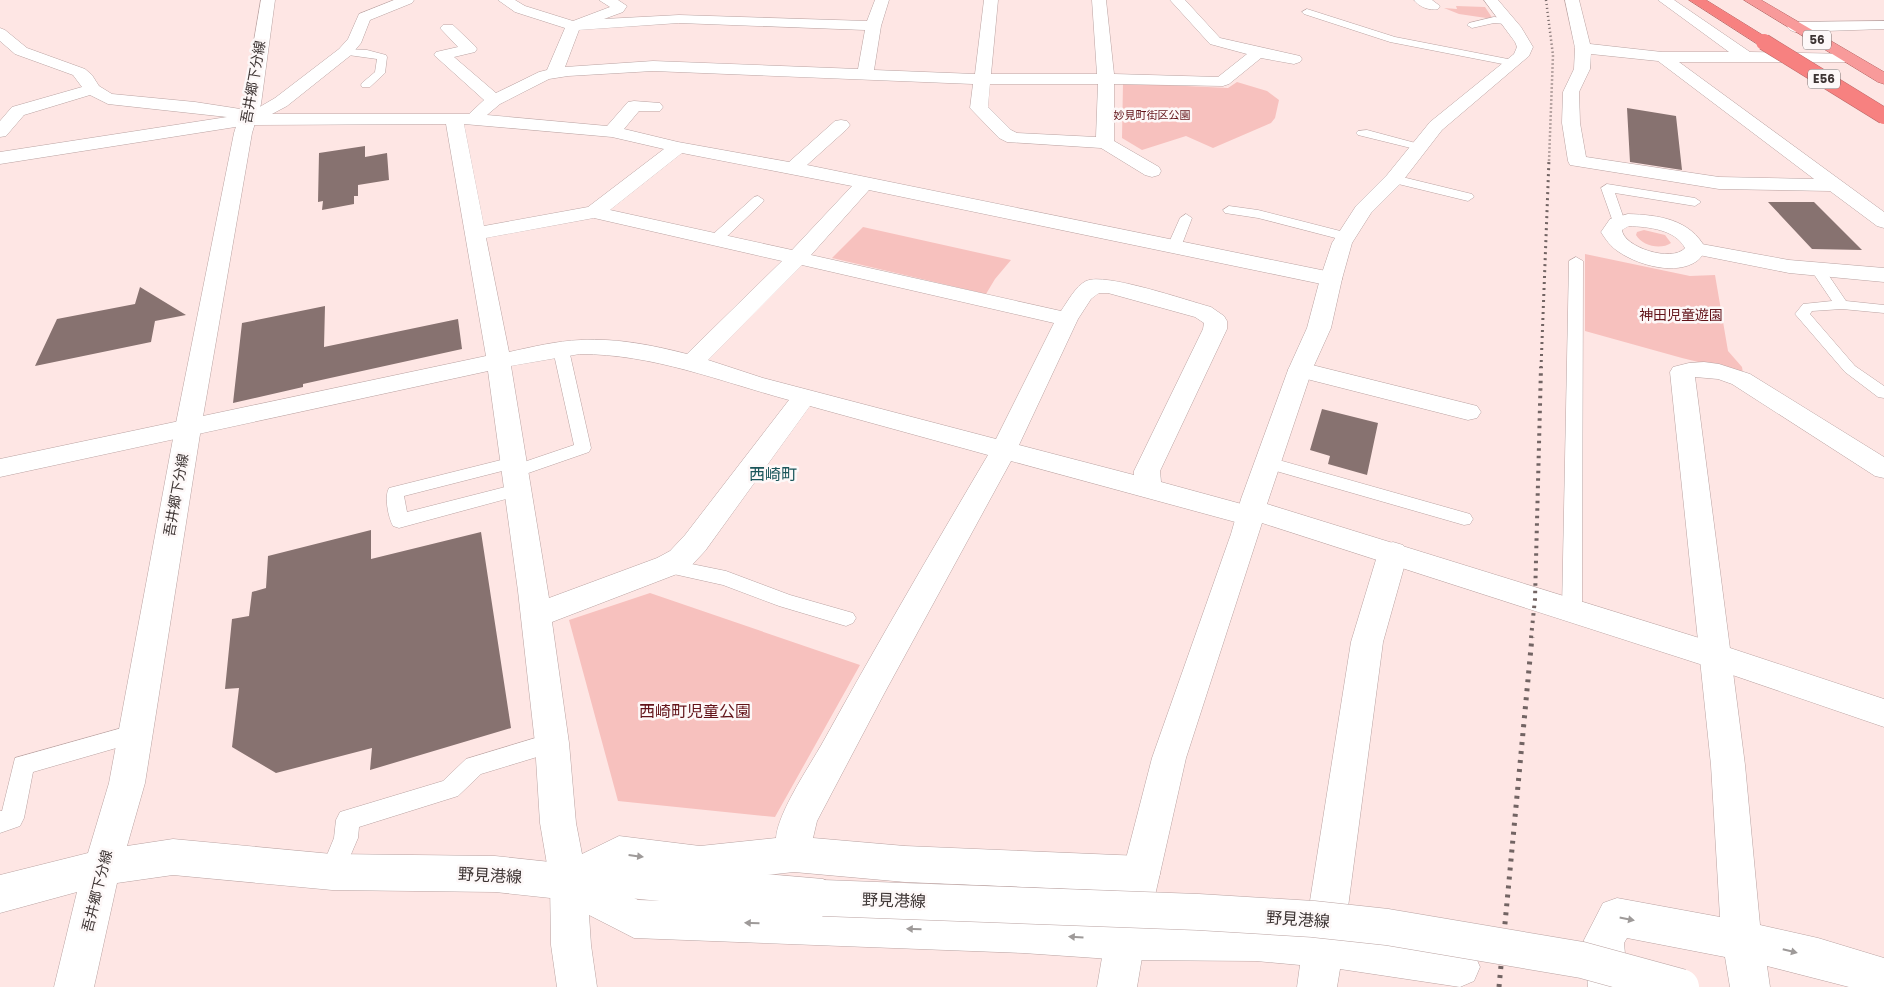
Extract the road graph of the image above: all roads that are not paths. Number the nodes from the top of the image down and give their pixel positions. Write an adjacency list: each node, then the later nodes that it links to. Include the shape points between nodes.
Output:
1 (268, 0): 50 (street, 吾井郷下分線)
2 (505, 0): 17 (street)
3 (541, 0): 17 (street)
4 (606, 0): 24 (street, via 620,6)
5 (882, 0): 25 (street)
6 (991, 0): 42 (street)
7 (1099, 0): 43 (street)
8 (1177, 0): 32 (street, via 1215,41)
9 (1491, 0): 20 (street)
10 (1572, 0): 29 (street)
11 (1665, 0): 36 (street)
12 (1696, 0): 21 (highway, E56)
13 (1704, 0): 21 (highway, E56)
14 (1751, 0): 26 (highway, 56)
15 (396, 2): 31 (street, via 364,17 354,44)
16 (733, 6): 19 (street)
17 (520, 9): 24 (street)
18 (1307, 12): 38 (lane, via 1393,40 1457,46)
19 (724, 20): 24 (street, via 648,20); 25 (street)
20 (1500, 20): 22 (lane); 38 (street, via 1523,39 1525,47)
21 (1730, 20): 48 (highway, E56, bridge)
22 (1470, 21)
23 (1884, 25): 26 (street)
24 (573, 26): 39 (street)
25 (873, 26): 40 (street)
26 (1795, 27): 35 (highway, 56)
27 (448, 28): 46 (street, via 469,49 442,55)
28 (0, 33): 30 (street)
29 (1583, 48): 34 (street); 64 (street, via 1582,69 1571,92 1571,123 1577,161 1719,183)
30 (21, 51): 33 (street); 45 (street, via 79,72)
31 (345, 52): 44 (lane, via 382,57 380,73); 50 (street, via 280,102)
32 (1256, 52): 37 (street); 43 (street, via 1251,60 1223,81)
33 (0, 55)
34 (1662, 57): 36 (street); 64 (street)
35 (1845, 57): 36 (street); 41 (highway, 56)
36 (1748, 58)
37 (1294, 59)
38 (1513, 63): 57 (street, via 1436,126)
39 (554, 73): 40 (street, via 653,66); 46 (street)
40 (865, 74): 42 (street)
41 (1882, 77)
42 (982, 79): 43 (street); 55 (street, via 979,108 1005,134 1025,140)
43 (1106, 79): 55 (street)
44 (366, 85)
45 (92, 89): 50 (street, via 108,99 219,110); 52 (street, via 18,111)
46 (494, 100): 49 (street)
47 (654, 107): 53 (street, via 634,106)
48 (1884, 116)
49 (464, 119): 50 (street); 53 (street); 73 (street)
50 (248, 120): 58 (street); 93 (street, 吾井郷下分線)
51 (841, 125): 59 (street)
52 (0, 132)
53 (612, 132): 56 (street)
54 (1362, 133): 57 (lane)
55 (1106, 143): 60 (street)
56 (678, 147): 59 (street); 69 (street)
57 (1419, 147): 62 (street)
58 (5, 157): 61 (street)
59 (793, 168): 63 (street)
60 (1152, 172)
61 (0, 174)
62 (1394, 179): 65 (lane); 74 (street, via 1363,210)
63 (864, 184): 76 (street); 78 (street)
64 (1833, 185): 72 (street)
65 (1468, 197)
66 (758, 200): 75 (lane)
67 (1696, 202): 71 (lane, via 1607,188)
68 (1229, 210): 74 (lane, via 1258,214)
69 (594, 212): 73 (street); 75 (street)
70 (1186, 218): 76 (lane)
71 (1619, 222): 77 (street, via 1640,220 1666,226 1688,237); 77 (street, via 1611,232 1614,239 1646,257 1675,261 1693,255)
72 (1884, 222)
73 (476, 234): 87 (street)
74 (1347, 237): 82 (street)
75 (716, 239): 78 (street)
76 (1174, 247): 82 (street)
77 (1696, 249): 80 (street)
78 (796, 259): 85 (street); 88 (street)
79 (1576, 261): 104 (lane)
80 (1818, 270): 81 (street); 83 (lane)
81 (1884, 275)
82 (1330, 279): 89 (street, via 1319,328)
83 (1842, 305): 84 (lane); 90 (lane, via 1808,307 1802,314 1850,369)
84 (1884, 308)
85 (1067, 319): 94 (street); 99 (street, via 1094,286 1109,286 1203,312 1216,321 1147,471)
86 (561, 350): 87 (street); 88 (street, via 616,348); 98 (lane, via 583,448)
87 (498, 361): 93 (street); 98 (street)
88 (692, 363): 91 (street)
89 (1300, 370): 92 (street); 95 (street)
90 (1884, 393)
91 (805, 396): 94 (street); 103 (street, via 695,543)
92 (1468, 412)
93 (188, 428): 96 (street); 109 (street, 吾井郷下分線)
94 (1004, 449): 99 (street); 112 (street, via 801,816 795,832)
95 (1268, 463): 100 (street); 101 (lane)
96 (0, 468)
97 (1884, 469): 107 (street, via 1741,379 1694,368 1682,372)
98 (514, 475): 98 (lane, via 399,521 395,492); 105 (street)
99 (1148, 488): 100 (street)
100 (1251, 513): 102 (street); 115 (street, via 1169,758)
101 (1464, 519)
102 (1393, 553): 104 (street); 120 (street, via 1368,642)
103 (667, 566): 105 (street); 106 (lane, via 726,578 786,601)
104 (1572, 610): 107 (street)
105 (536, 616): 110 (street)
106 (846, 618)
107 (1715, 657): 108 (street); 119 (street)
108 (1884, 714)
109 (136, 733): 111 (lane, via 23,765 12,818); 113 (street, 吾井郷下分線, via 127,783)
110 (552, 743): 114 (lane, via 474,766 450,789 348,820 346,838); 116 (street, via 558,823)
111 (0, 822)
112 (794, 854): 115 (street, via 905,864); 116 (street, one-way to 112, via 619,854 700,864)
113 (102, 867): 114 (street, 野見港線, via 173,857); 117 (street, 野見港線); 123 (street, 吾井郷下分線)
114 (332, 872): 116 (street, 野見港線, via 495,874)
115 (1141, 874): 118 (street)
116 (569, 882): 118 (street, one-way to 116, via 1023,933 634,919); 124 (street, via 571,945); 128 (street, 野見港線, bridge, via 628,880 823,898 1198,912 1359,924 1582,960)
117 (0, 894)
118 (1125, 940): 120 (street, via 1256,941); 125 (street)
119 (1743, 940): 122 (street, one-way to 122, via 1847,965); 127 (street, one-way to 119, via 1604,940 1617,917); 129 (street)
120 (1322, 947): 121 (street); 126 (street)
121 (1460, 967)
122 (1884, 978)
123 (74, 987)
124 (577, 987)
125 (1117, 987)
126 (1317, 987)
127 (1608, 987)
128 (1681, 987)
129 (1750, 987)

